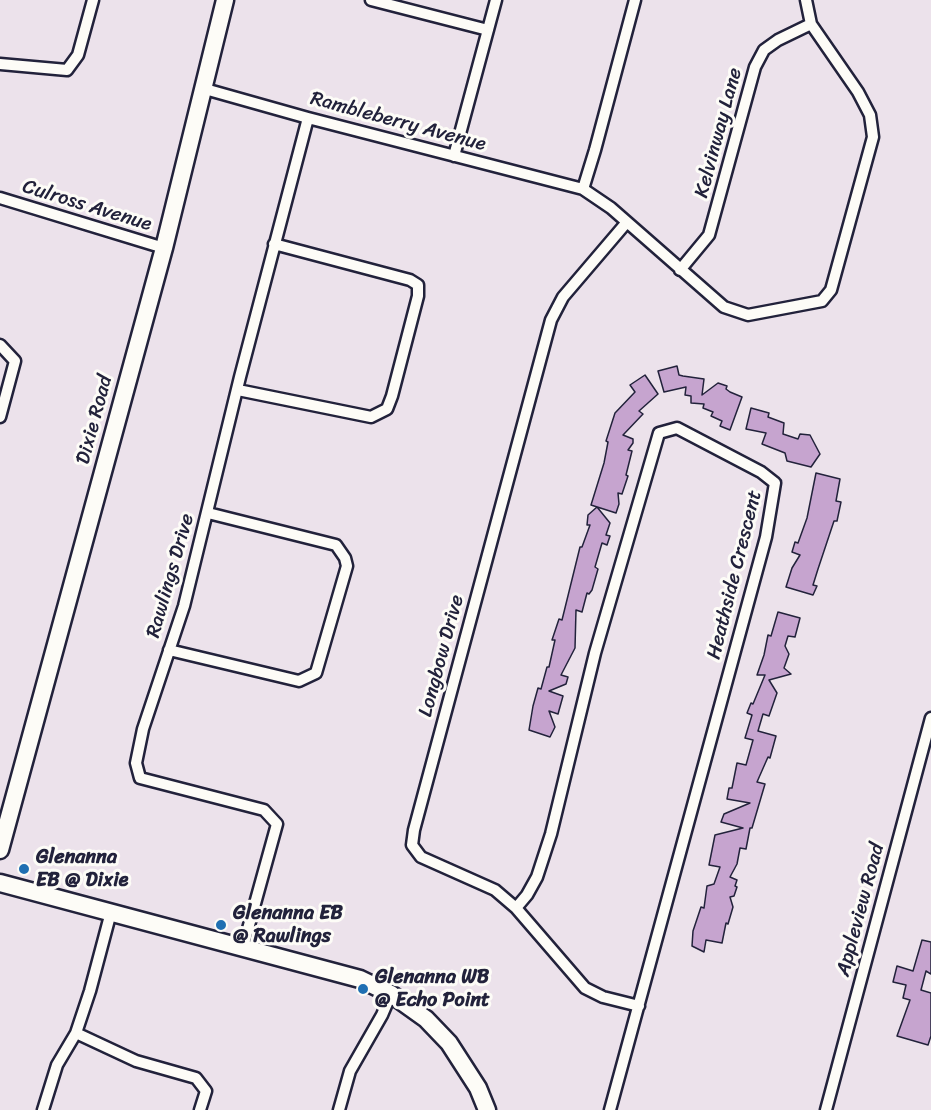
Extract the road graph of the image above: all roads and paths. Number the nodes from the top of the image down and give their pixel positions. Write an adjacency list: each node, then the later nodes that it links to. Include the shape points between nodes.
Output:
1 (93, 0): 9 (street, via 78,55 67,70)
2 (225, 0): 10 (street, Dixie Road)
3 (371, 0): 8 (street)
4 (496, 0): 8 (street)
5 (635, 0): 13 (street)
6 (806, 0): 7 (street, Rambleberry Avenue)
7 (811, 24): 18 (street, Kelvinway Lane, via 764,50 754,67 709,235); 18 (street, Rambleberry Avenue, via 858,92 870,115 873,137 831,290 822,301 748,315 724,307)
8 (488, 30): 12 (street)
9 (0, 64)
10 (205, 89): 11 (street, Rambleberry Avenue); 17 (street, Dixie Road)
11 (308, 118): 12 (street, Rambleberry Avenue); 16 (street, Rawlings Drive)
12 (454, 156): 13 (street, Rambleberry Avenue)
13 (583, 189): 15 (street, Rambleberry Avenue)
14 (0, 198): 17 (street, Culross Avenue)
15 (627, 222): 18 (street, Rambleberry Avenue); 27 (street, Longbow Drive, via 563,297 551,320 414,830 412,845 421,857 495,890)
16 (274, 244): 20 (street, Rawlings Drive); 20 (street, via 410,280 418,285 418,296 392,396 387,409 372,417)
17 (164, 248): 25 (street, Dixie Road)
18 (680, 270)
19 (0, 345): 21 (street, via 15,362)
20 (238, 390): 22 (street, Rawlings Drive)
21 (0, 417)
22 (208, 513): 23 (street, Rawlings Drive); 23 (street, via 336,545 345,558 344,577 316,673 299,681)
23 (169, 650): 29 (street, Rawlings Drive, via 143,729 136,763 140,778 264,810 277,824)
24 (931, 718): 38 (street, Appleview Road)
25 (0, 850)
26 (0, 883): 28 (street)
27 (516, 908): 31 (street, Longbow Drive, via 585,988); 31 (street, Heathside Crescent, via 537,877 551,834 595,653 659,433 677,428 775,483 766,537)
28 (111, 912): 29 (street); 32 (street)
29 (243, 947): 30 (street, via 360,979)
30 (391, 994): 35 (street, via 350,1071); 36 (street, via 426,1019 449,1043 478,1088)
31 (639, 1006): 37 (street, Heathside Crescent)
32 (76, 1033): 33 (street, via 57,1065); 34 (street, via 136,1061 196,1078 206,1091)
33 (43, 1110)
34 (200, 1110)
35 (339, 1110)
36 (487, 1110)
37 (610, 1110)
38 (826, 1110)

